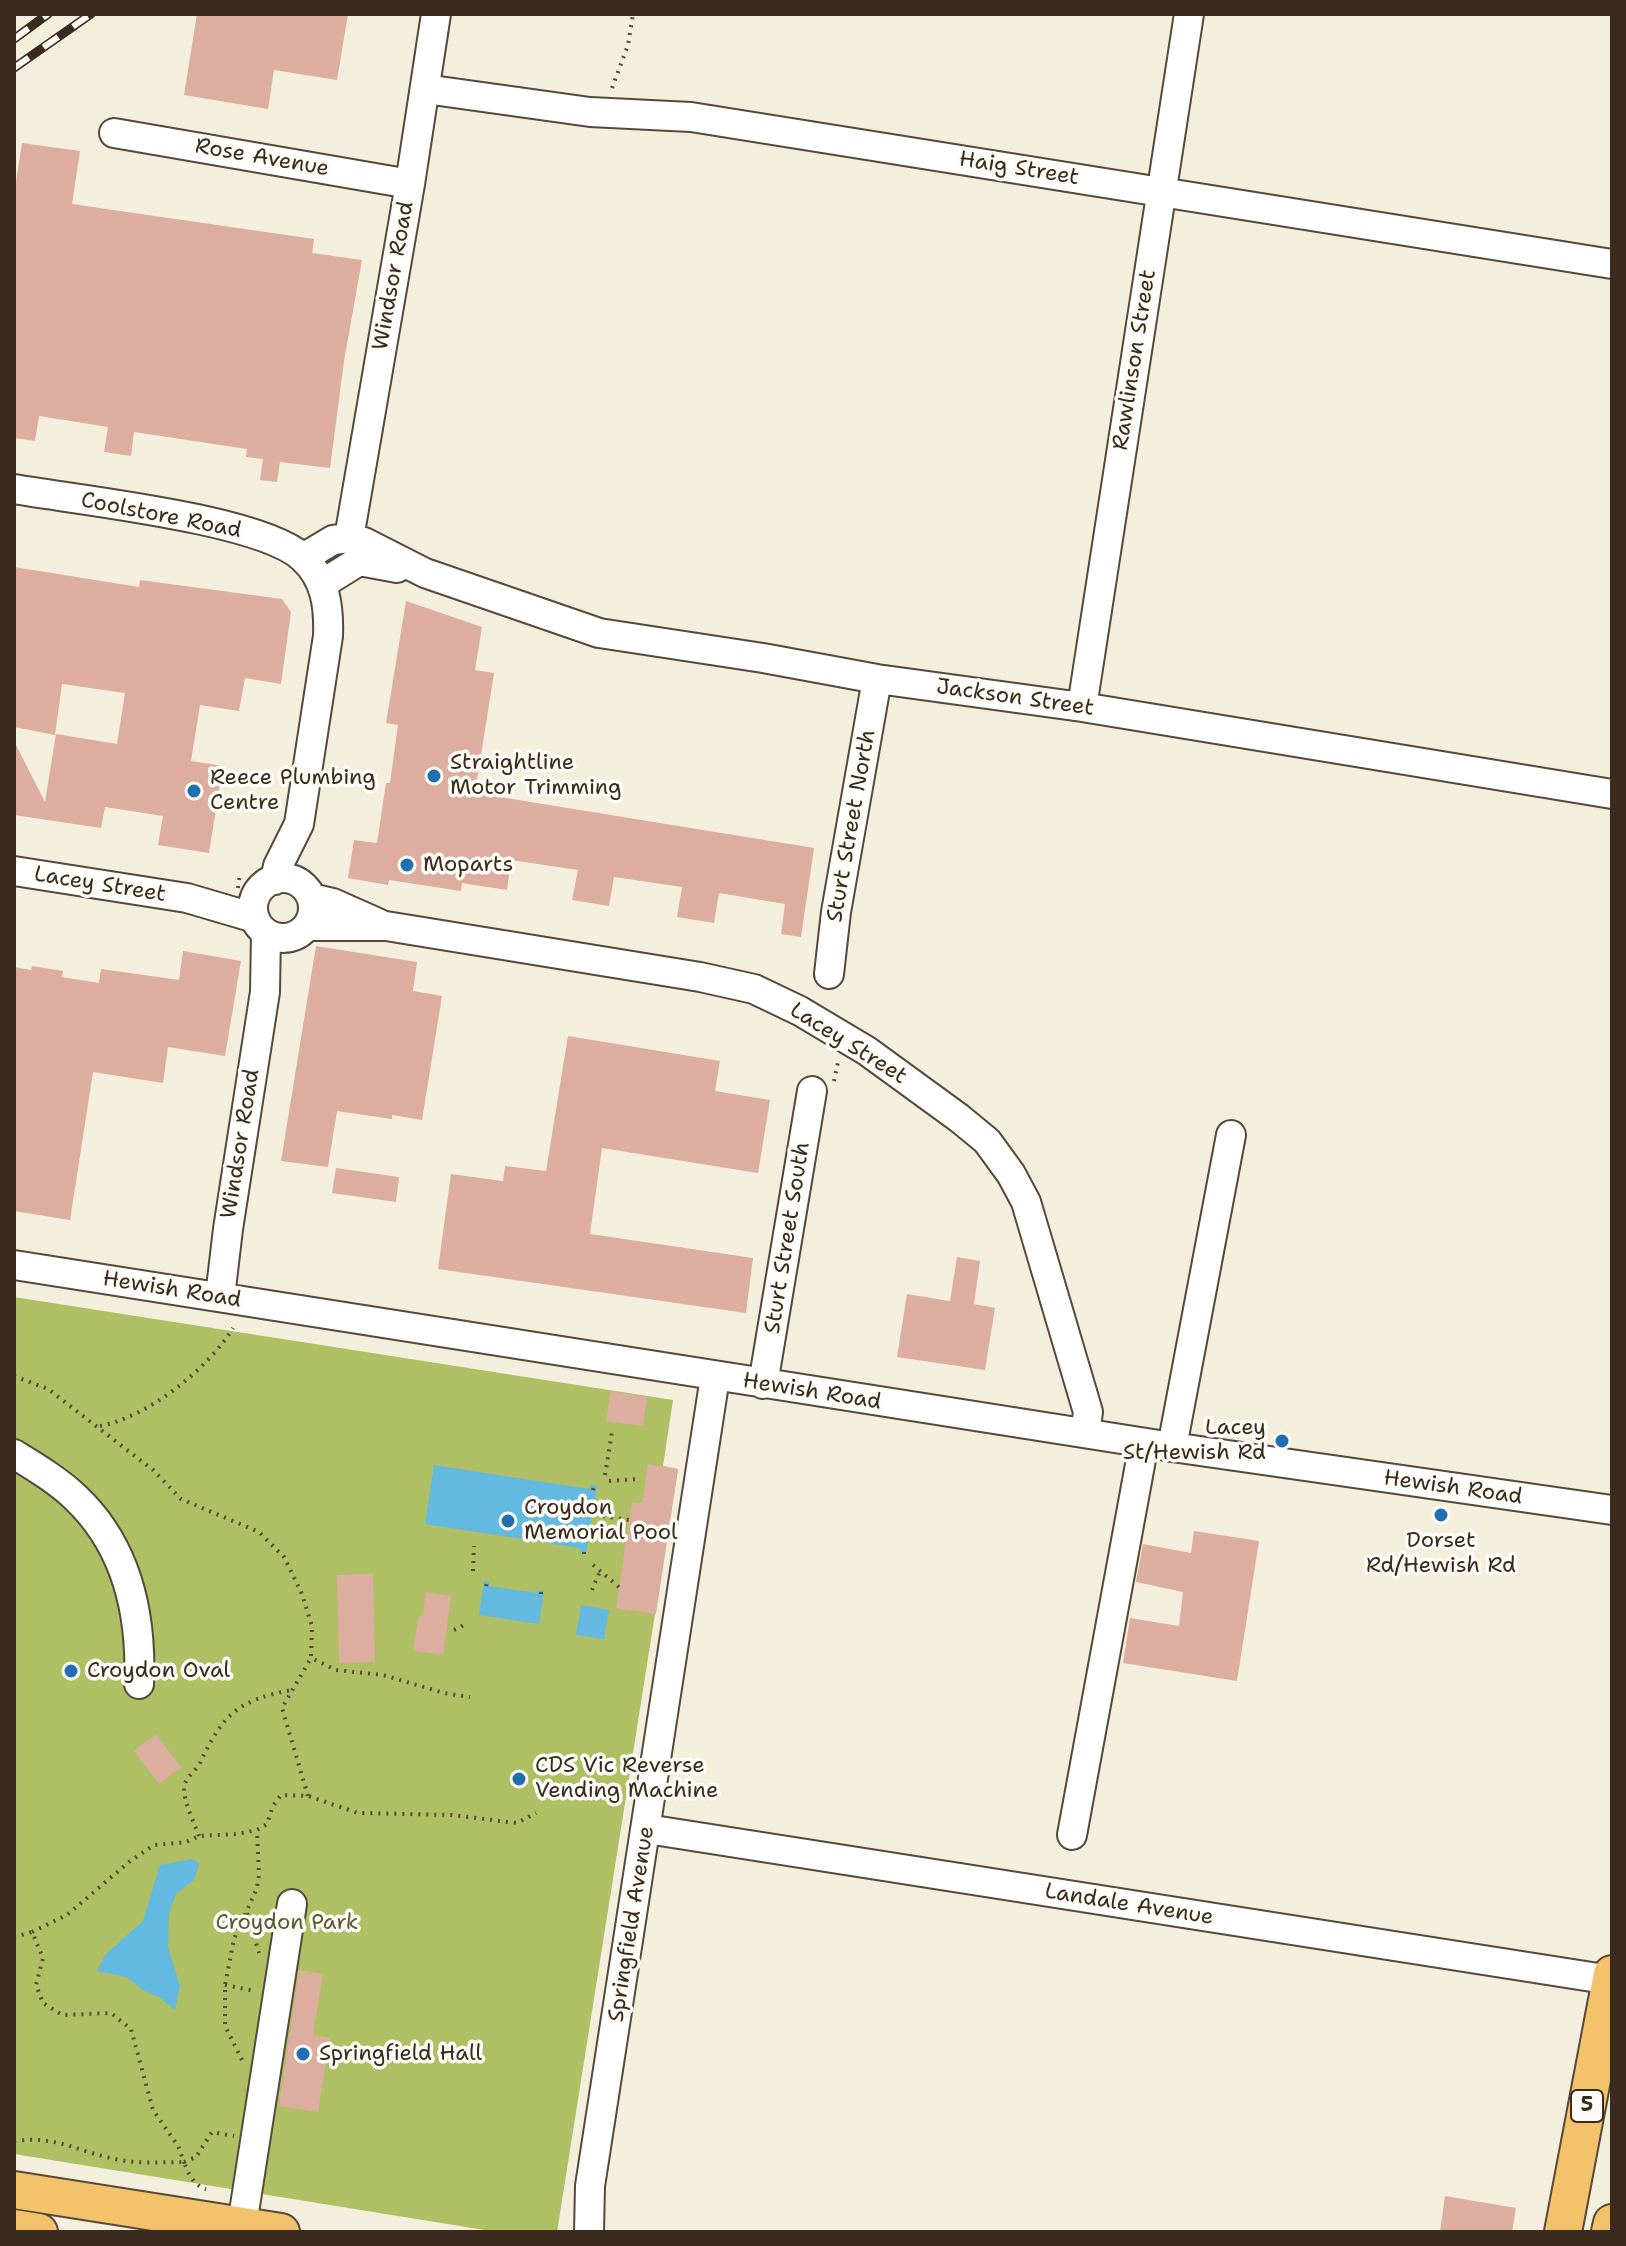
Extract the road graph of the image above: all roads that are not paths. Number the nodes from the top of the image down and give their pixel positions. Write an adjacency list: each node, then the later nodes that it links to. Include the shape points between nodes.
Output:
1 (436, 14): 3 (street, Windsor Road)
2 (1189, 14): 6 (street, Rawlinson Street)
3 (425, 89): 5 (street, Windsor Road); 6 (street, Haig Street, via 603,113 691,117)
4 (114, 133): 5 (street, Rose Avenue)
5 (410, 184): 9 (street, Windsor Road)
6 (1161, 192): 7 (street, Haig Street); 14 (street, Rawlinson Street)
7 (1612, 264)
8 (14, 489): 10 (street, Coolstore Road, via 265,537)
9 (349, 538): 10 (street, via 333,540); 11 (street)
10 (303, 558): 12 (street)
11 (425, 573): 12 (street, via 359,561); 13 (street, Jackson Street, via 599,633)
12 (322, 584): 16 (street, via 329,609 328,636)
13 (877, 679): 14 (street, Jackson Street); 22 (street, Sturt Street North)
14 (1082, 707): 15 (street, Jackson Street)
15 (1612, 794)
16 (299, 824): 18 (street); 20 (street, via 307,874)
17 (14, 871): 19 (street, Lacey Street)
18 (268, 884): 19 (street, Lacey Street); 20 (street, via 292,880); 21 (street, via 254,903)
19 (187, 898): 21 (street, Lacey Street)
20 (306, 912): 21 (street, via 281,938); 23 (street, Windsor Road); 30 (street, Lacey Street, via 754,989 867,1051 987,1141 1011,1174 1026,1202 1088,1412)
21 (260, 926): 23 (street, Windsor Road)
22 (829, 974)
23 (265, 992): 27 (street, Windsor Road)
24 (812, 1091): 29 (street, Sturt Street South)
25 (1231, 1135): 31 (street)
26 (14, 1265): 27 (street, Hewish Road)
27 (220, 1297): 28 (street, Hewish Road)
28 (715, 1377): 29 (street, Hewish Road); 37 (street, Springfield Avenue)
29 (763, 1384): 30 (street, Hewish Road)
30 (1085, 1433): 31 (street, Hewish Road)
31 (1158, 1445): 34 (street, Hewish Road); 38 (street)
32 (14, 1454): 36 (street, via 75,1497 105,1530 125,1570 138,1623)
33 (1612, 1496): 34 (street)
34 (1562, 1503): 35 (street, Hewish Road)
35 (1612, 1510)
36 (139, 1684)
37 (647, 1829): 40 (street, Landale Avenue); 41 (street, Springfield Avenue)
38 (1072, 1835)
39 (292, 1904): 43 (street)
40 (1611, 1977): 50 (main road, 5)
41 (590, 2186): 48 (street, Springfield Avenue); 49 (street, Springfield Avenue)
42 (14, 2190): 43 (main road)
43 (244, 2210): 47 (main road)
44 (1612, 2223): 51 (main road)
45 (14, 2228): 46 (main road)
46 (39, 2232)
47 (278, 2232)
48 (576, 2232)
49 (589, 2232)
50 (1563, 2232)
51 (1610, 2232)

